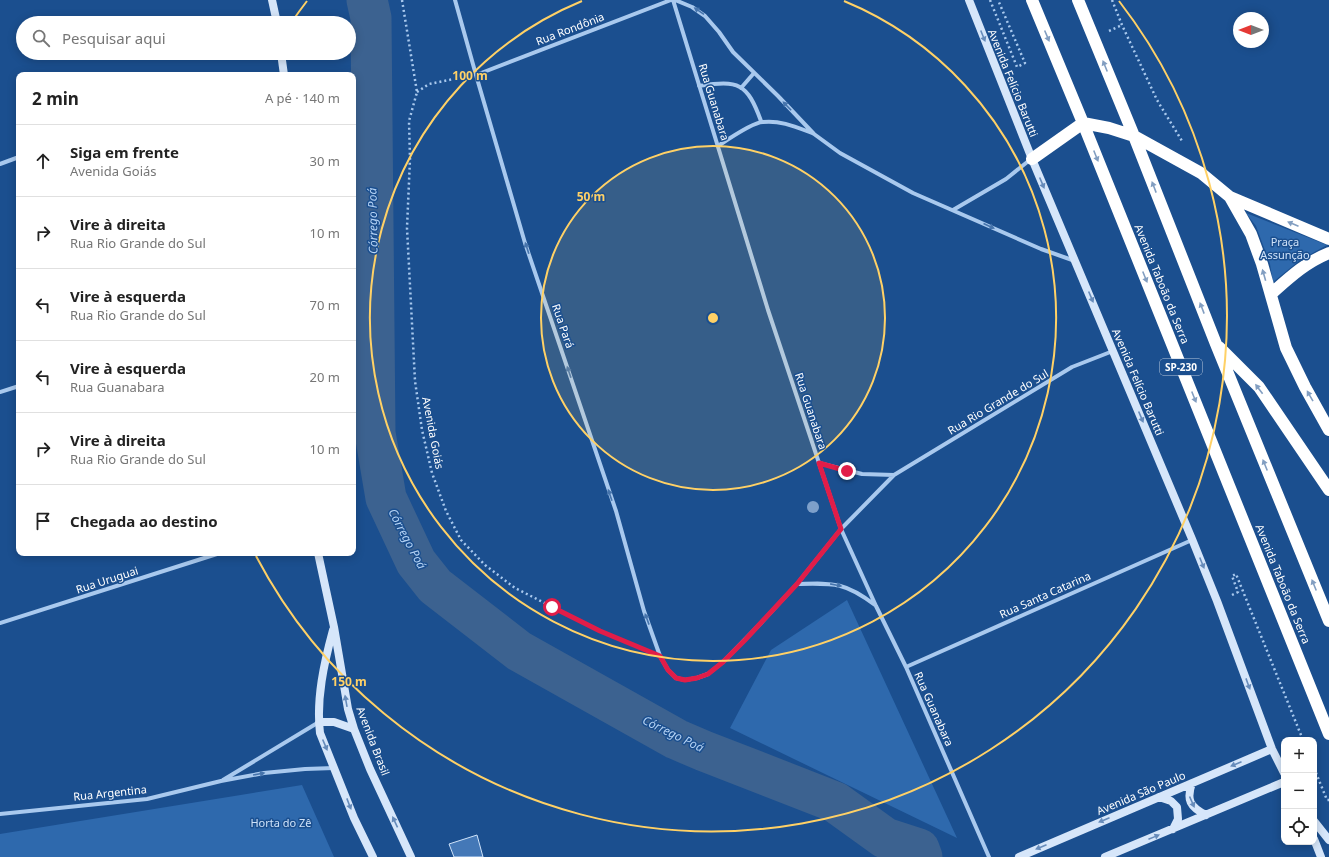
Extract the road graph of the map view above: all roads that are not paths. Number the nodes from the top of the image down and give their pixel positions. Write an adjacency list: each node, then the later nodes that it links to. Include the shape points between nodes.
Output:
1 (272, 0): 7 (main road)
2 (455, 0): 11 (street, Rua Pará)
3 (673, 0): 10 (street, one-way to 3, via 733,52 705,16 692,7); 11 (street, Rua Rondônia); 12 (street, Rua Guanabara)
4 (968, 0): 20 (main road, Avenida Felício Barutti, one-way to 20)
5 (1032, 0): 15 (highway, Avenida Taboão da Serra / SP-230, one-way to 15)
6 (1078, 0): 17 (highway, one-way to 6)
7 (275, 16)
8 (281, 60): 9 (main road)
9 (282, 72)
10 (754, 73): 13 (street); 16 (street, one-way to 10)
11 (476, 75): 45 (street, Rua Pará, one-way to 11, via 644,611 616,511 525,243)
12 (699, 86): 13 (street, via 722,83); 18 (street, Rua Guanabara)
13 (742, 88): 14 (street, via 751,97)
14 (761, 122): 16 (street, via 788,124); 18 (street)
15 (1083, 123): 17 (highway); 20 (highway); 49 (highway, Avenida Taboão da Serra / SP-230, one-way to 49)
16 (814, 134): 23 (street, via 840,153 913,193)
17 (1134, 136): 22 (highway, via 1201,173); 28 (highway, one-way to 17)
18 (718, 146): 33 (street, Rua Guanabara, via 768,310)
19 (16, 159): 21 (street)
20 (1032, 159): 23 (street, via 1006,179); 26 (main road, Avenida Felício Barutti, one-way to 26)
21 (0, 164)
22 (1230, 197): 24 (highway, one-way to 22); 27 (highway, one-way to 22, via 1250,234)
23 (953, 210): 26 (street, one-way to 26, via 1041,249)
24 (1329, 239)
25 (1329, 253): 27 (highway, via 1316,258)
26 (1075, 261): 29 (main road, Avenida Felício Barutti, one-way to 29)
27 (1271, 294): 32 (highway, one-way to 27, via 1304,387 1286,348)
28 (1216, 344): 35 (highway, one-way to 28, via 1258,387); 42 (highway, one-way to 28)
29 (1114, 351): 34 (street, Rua Rio Grande do Sul, via 1072,367); 37 (main road, Avenida Felício Barutti, one-way to 37)
30 (16, 387): 31 (street)
31 (0, 392)
32 (1329, 430)
33 (819, 463): 34 (street, via 862,474); 36 (street, Rua Guanabara)
34 (894, 475): 36 (street, Rua Rio Grande do Sul)
35 (1329, 490)
36 (841, 529): 40 (street, Rua Rio Grande do Sul); 41 (street, Rua Guanabara)
37 (1192, 539): 46 (street, Rua Santa Catarina); 50 (main road, Avenida Felício Barutti, one-way to 50)
38 (211, 556): 43 (street, Rua Uruguai)
39 (319, 556): 44 (main road, Avenida Brasil)
40 (797, 584): 41 (street, one-way to 41, via 823,583 846,587); 45 (street, Rua Rio Grande do Sul, via 745,640 708,674 685,680 676,678)
41 (876, 606): 46 (street, Rua Guanabara)
42 (1329, 621)
43 (0, 623)
44 (334, 627): 47 (main road, Avenida Brasil, via 321,685); 48 (main road, Avenida Brasil, one-way to 44, via 348,709)
45 (660, 656)
46 (906, 667): 65 (street, Rua Guanabara)
47 (319, 722): 48 (main road, via 334,722); 52 (main road, Avenida Brasil, one-way to 52, via 320,734); 53 (street, Rua Argentina)
48 (354, 729): 64 (main road, Avenida Brasil, one-way to 48)
49 (1329, 734)
50 (1272, 749): 51 (main road, Avenida Felício Barutti); 54 (main road, Avenida São Paulo, one-way to 54)
51 (1281, 767)
52 (334, 768): 53 (street, Rua Argentina, one-way to 52, via 305,768); 63 (main road, Avenida Brasil, one-way to 63)
53 (221, 781): 57 (street, Rua Argentina, via 147,799)
54 (1192, 783): 56 (main road, Avenida São Paulo); 58 (main road, one-way to 58, via 1190,802 1196,810)
55 (1281, 783): 58 (main road)
56 (1158, 796): 60 (main road, via 1171,801 1177,807 1178,819); 66 (main road, Avenida São Paulo, one-way to 66)
57 (0, 814)
58 (1206, 815): 60 (main road)
59 (1317, 825): 61 (main road)
60 (1173, 830): 67 (main road, one-way to 60)
61 (1329, 840)
62 (1316, 845): 68 (main road)
63 (373, 857)
64 (411, 857)
65 (989, 857)
66 (1019, 857)
67 (1105, 857)
68 (1321, 857)

